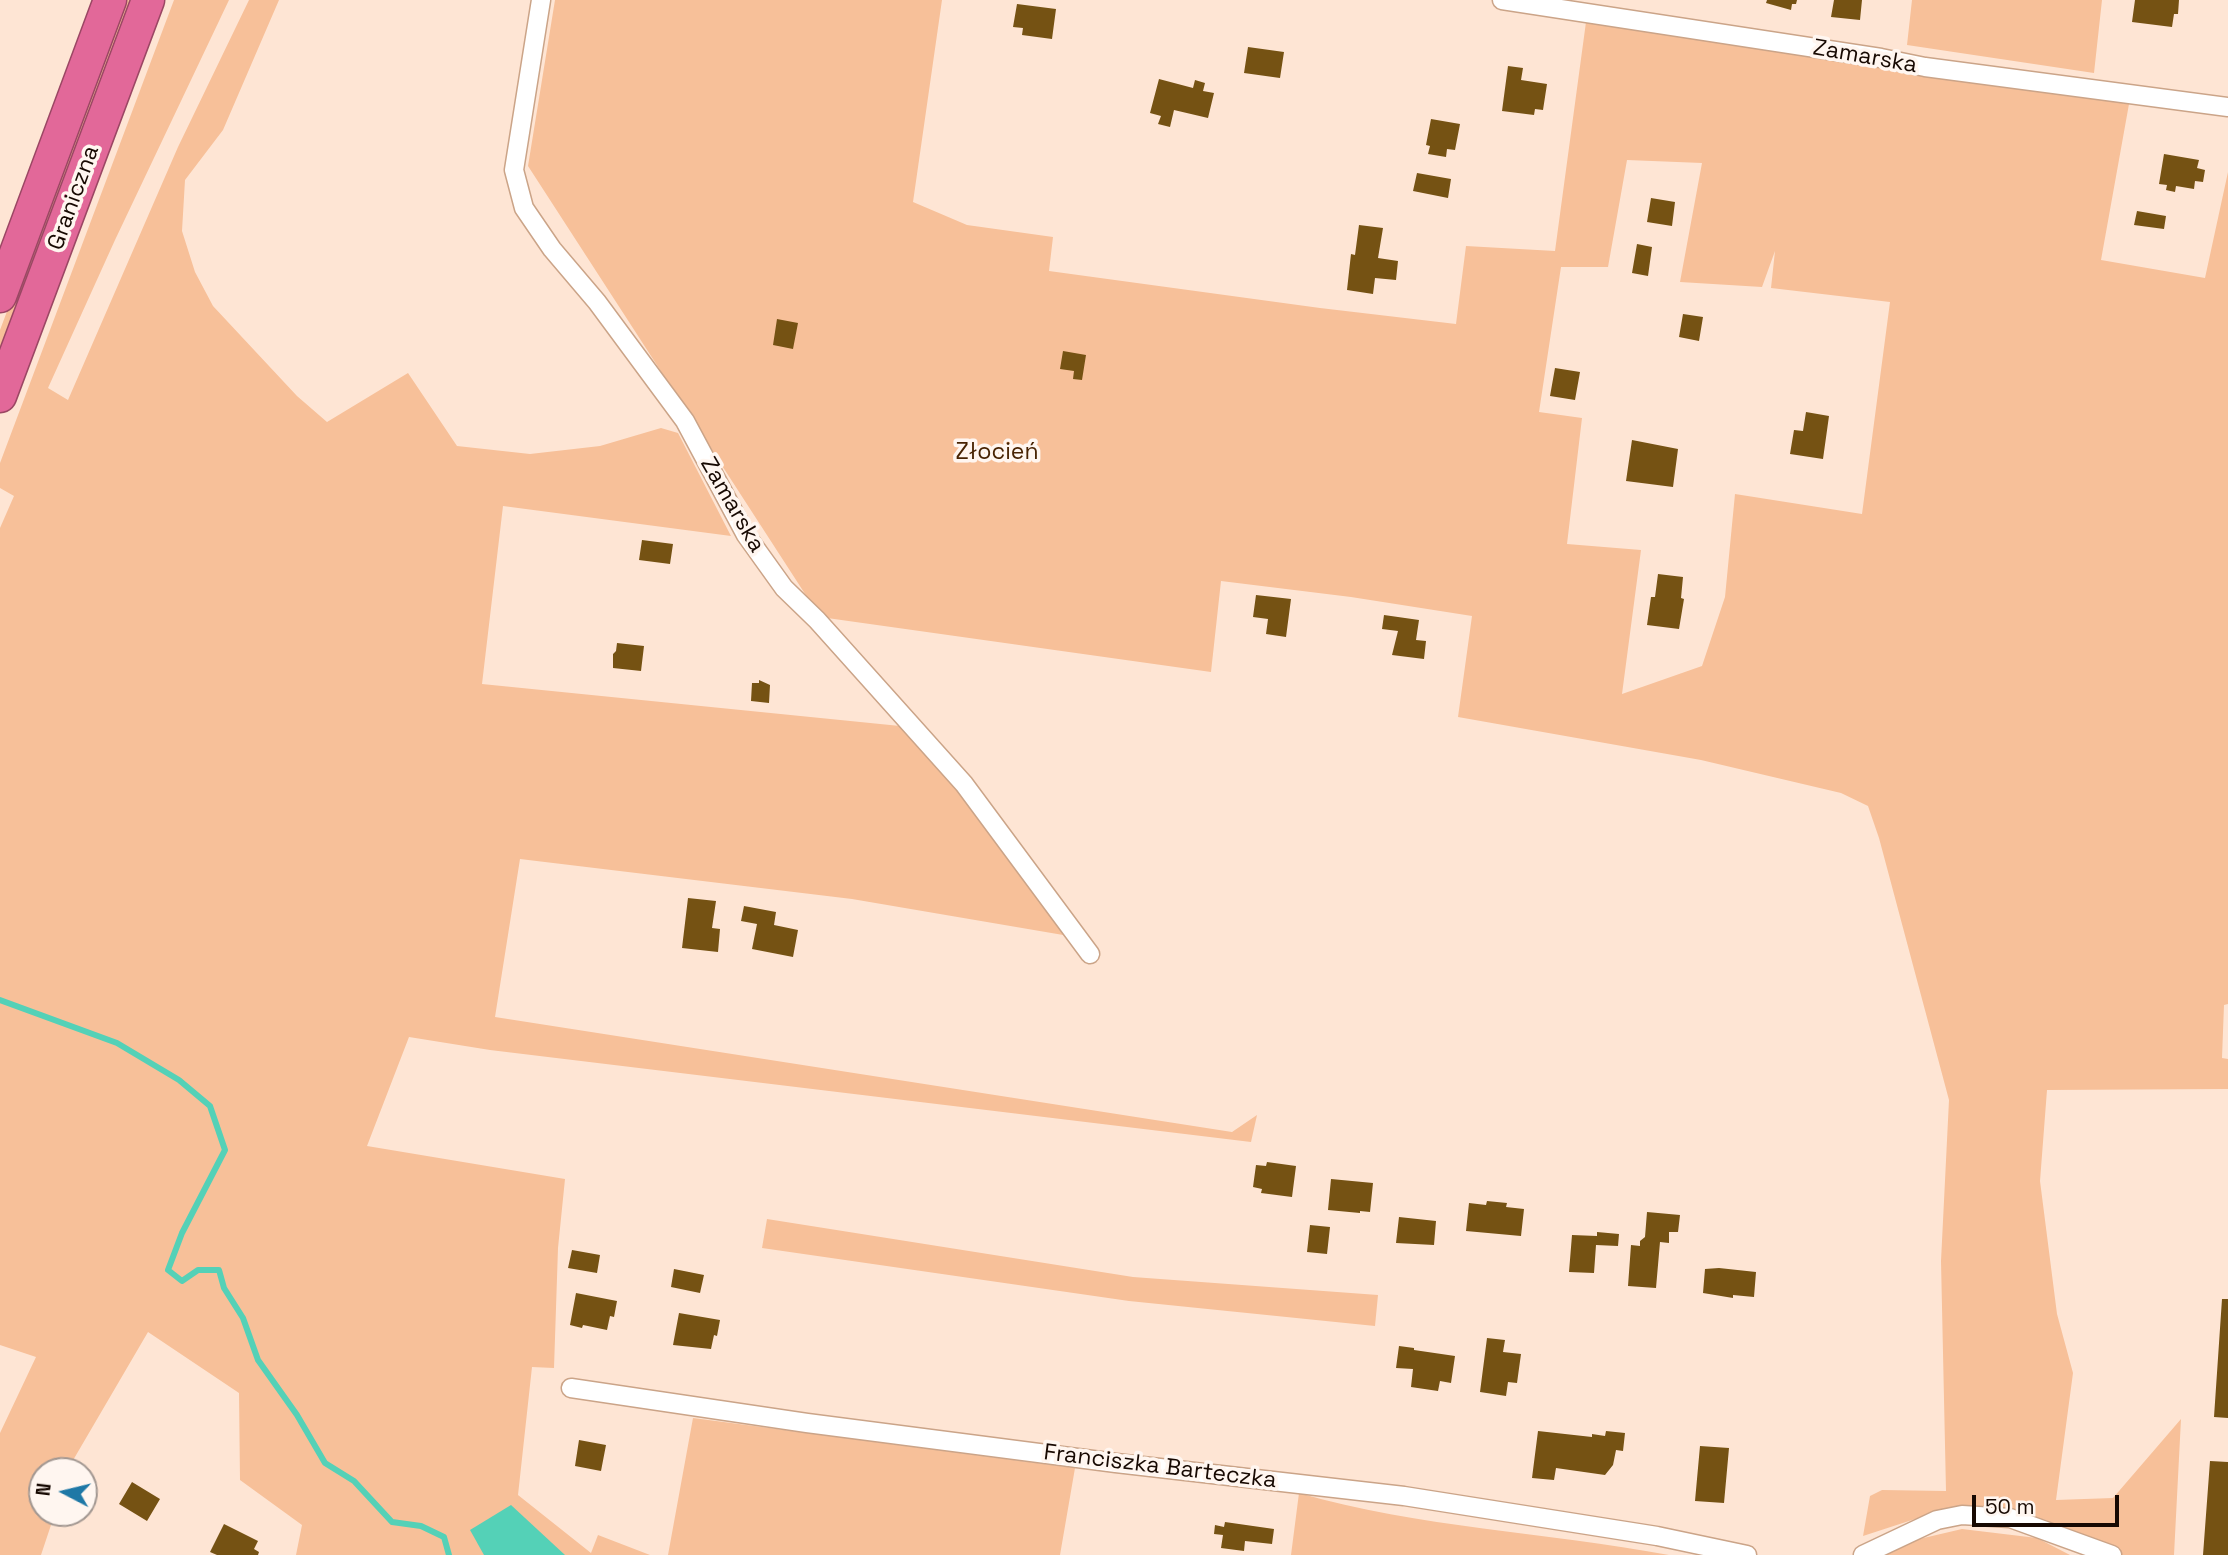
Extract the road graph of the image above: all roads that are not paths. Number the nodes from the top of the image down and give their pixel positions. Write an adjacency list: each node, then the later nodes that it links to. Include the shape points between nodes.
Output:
1 (110, 0): 6 (highway, Graniczna)
2 (148, 0): 7 (highway, Graniczna)
3 (541, 0): 8 (street, Zamarska, via 514,170 524,208 685,421 746,536 784,588 964,784)
4 (1502, 0): 5 (street, Zamarska, via 1925,67)
5 (2228, 107)
6 (0, 296)
7 (0, 396)
8 (1090, 954)
9 (571, 1388): 10 (street, Franciszka Barteczka, via 847,1429 1404,1496)
10 (1747, 1555)
11 (1863, 1555): 12 (street, via 1937,1520 1962,1515 2010,1518)
12 (2112, 1555)

